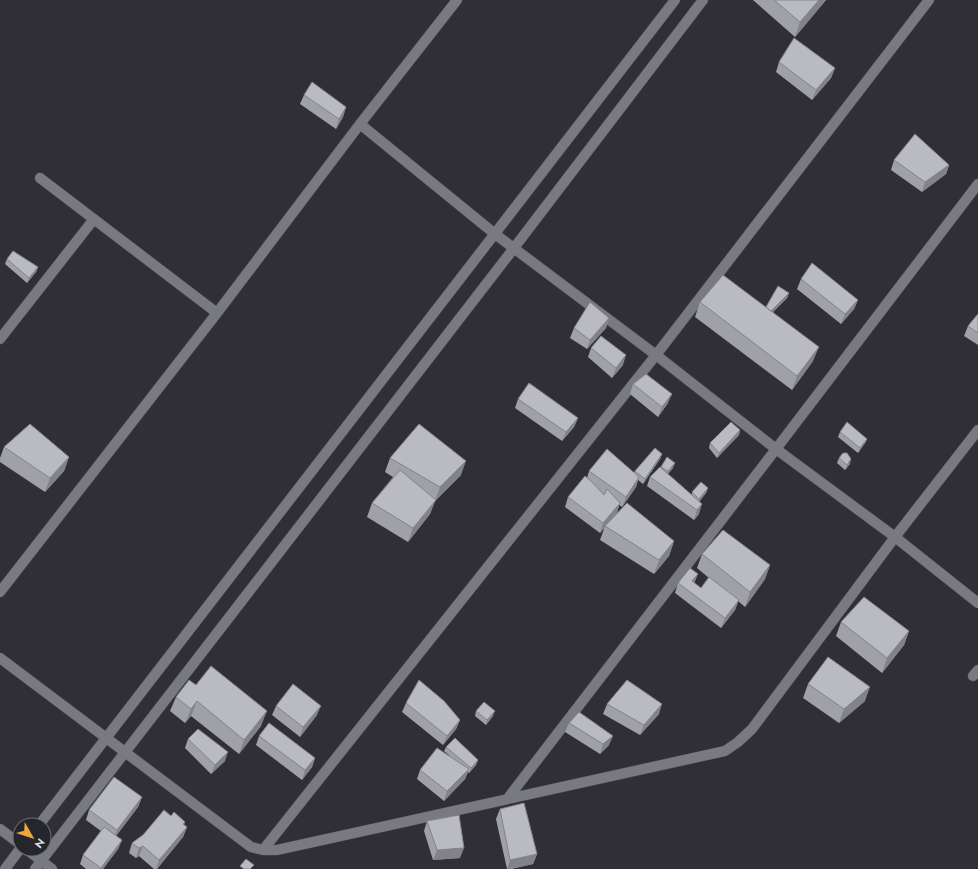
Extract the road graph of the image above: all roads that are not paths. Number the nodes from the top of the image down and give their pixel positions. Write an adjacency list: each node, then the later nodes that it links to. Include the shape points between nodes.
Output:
1 (457, 0): 5 (street)
2 (675, 0): 9 (street)
3 (703, 0): 10 (street)
4 (929, 0): 13 (street)
5 (360, 124): 9 (street); 11 (street)
6 (40, 178): 8 (street)
7 (978, 184): 15 (street)
8 (94, 219): 11 (street); 12 (street)
9 (495, 234): 10 (street); 20 (street)
10 (514, 248): 13 (street); 21 (street)
11 (217, 313): 17 (street)
12 (0, 339)
13 (656, 356): 15 (street); 26 (street)
14 (978, 430): 16 (street)
15 (776, 449): 16 (street); 22 (street)
16 (895, 537): 18 (street); 22 (street, via 752,729 738,742 724,751)
17 (0, 592)
18 (978, 603)
19 (0, 658): 20 (street)
20 (106, 739): 21 (street); 23 (street)
21 (124, 752): 26 (street, via 251,847); 29 (street)
22 (508, 798): 26 (street, via 277,850)
23 (45, 817)
24 (0, 829): 25 (street)
25 (12, 838)
26 (263, 850)
27 (14, 857): 30 (street)
28 (36, 857): 29 (street)
29 (41, 861): 31 (street); 32 (street)
30 (5, 869)
31 (35, 869)
32 (52, 869)

